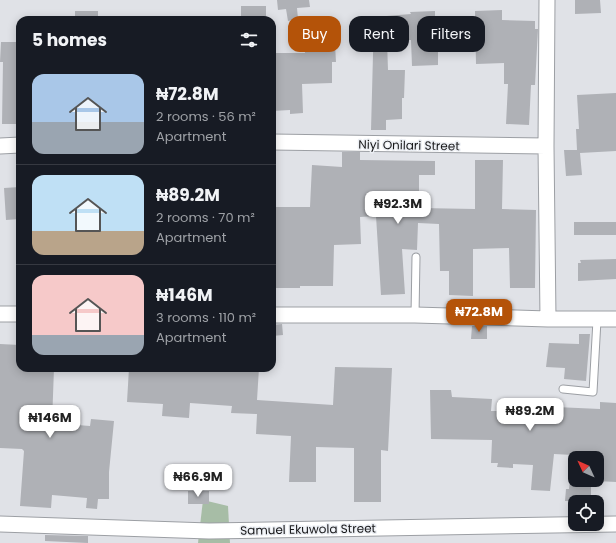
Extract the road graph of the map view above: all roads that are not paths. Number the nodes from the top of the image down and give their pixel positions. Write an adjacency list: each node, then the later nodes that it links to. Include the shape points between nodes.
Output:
1 (547, 0): 5 (street)
2 (276, 142): 5 (street, Niyi Onilari Street)
3 (16, 145): 4 (street)
4 (0, 146)
5 (546, 146): 11 (street)
6 (416, 257): 10 (lane)
7 (0, 314): 8 (street)
8 (16, 314)
9 (276, 315): 10 (street)
10 (415, 315): 11 (street)
11 (548, 319): 13 (street)
12 (616, 319): 13 (street)
13 (597, 320): 14 (lane, via 593,392)
14 (563, 389)
15 (0, 524): 16 (street, Samuel Ekuwola Street, via 209,531)
16 (616, 524)

